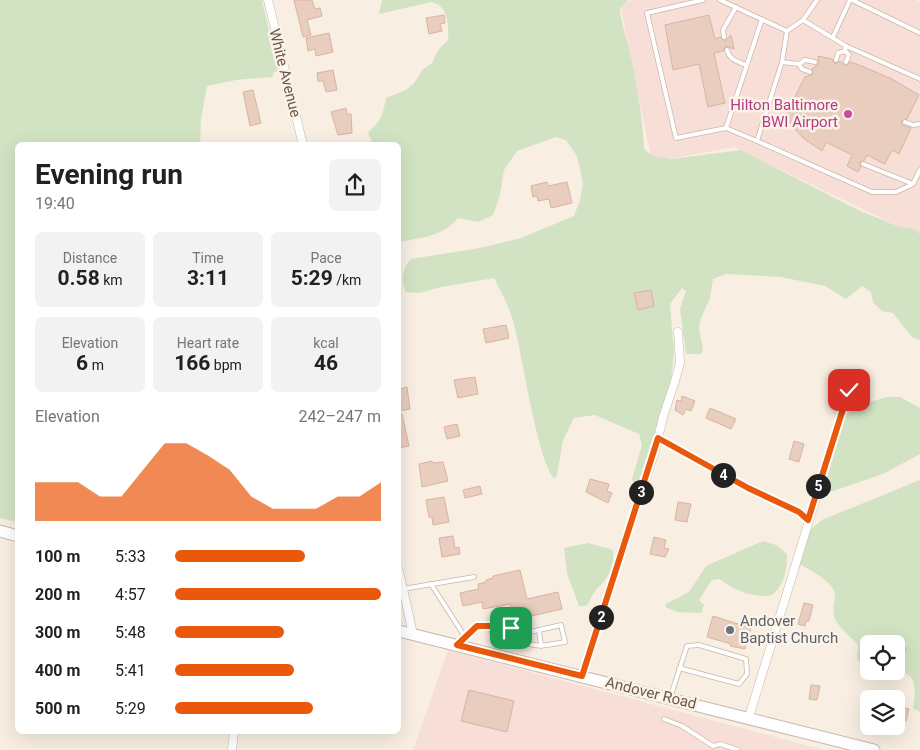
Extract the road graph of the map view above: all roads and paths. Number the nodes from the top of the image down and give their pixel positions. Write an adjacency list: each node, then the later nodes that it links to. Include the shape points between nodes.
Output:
1 (268, 0): 27 (street, White Avenue)
2 (703, 0): 26 (lane, via 647,13 676,138)
3 (720, 0): 6 (lane)
4 (817, 0): 8 (lane)
5 (851, 0): 10 (lane); 12 (lane)
6 (736, 7): 7 (lane); 11 (lane, via 723,30)
7 (762, 20): 9 (lane); 21 (lane)
8 (803, 20): 9 (lane); 12 (lane)
9 (787, 31): 17 (lane)
10 (920, 33)
11 (724, 37)
12 (833, 37): 13 (lane)
13 (846, 46): 15 (lane); 23 (lane)
14 (727, 50): 21 (lane, via 734,61)
15 (845, 51): 16 (lane, via 838,53); 19 (lane, via 849,55)
16 (836, 60)
17 (782, 62): 20 (lane); 28 (lane)
18 (815, 62): 20 (lane, via 804,60)
19 (846, 62)
20 (799, 64): 22 (lane, via 802,70)
21 (746, 65): 26 (lane)
22 (810, 72)
23 (920, 79)
24 (905, 122): 25 (lane)
25 (920, 124)
26 (726, 128): 28 (lane)
27 (301, 142)
28 (757, 142): 31 (lane, via 872,192 896,192)
29 (862, 164): 31 (lane)
30 (920, 170): 31 (lane)
31 (913, 184)
32 (678, 332): 34 (street, via 680,364)
33 (849, 390): 35 (street)
34 (658, 438): 35 (lane, via 709,468 799,512); 51 (street)
35 (808, 520): 53 (street)
36 (0, 531): 37 (street)
37 (15, 535)
38 (474, 577): 40 (lane)
39 (401, 580): 41 (street)
40 (431, 584): 41 (lane); 48 (lane)
41 (403, 589): 46 (street)
42 (492, 626): 45 (lane, via 499,637); 45 (lane, via 502,618 509,622); 48 (lane, via 477,626)
43 (539, 630): 47 (lane); 49 (lane); 49 (lane, via 561,625 565,642)
44 (401, 631): 46 (street, Andover Road)
45 (510, 631): 47 (lane)
46 (413, 634): 48 (street, Andover Road)
47 (517, 635): 49 (lane, via 527,644)
48 (461, 641): 51 (street, Andover Road)
49 (541, 646)
50 (680, 668): 50 (lane, via 687,646 699,645 746,659 747,674 739,684); 52 (lane)
51 (582, 676): 52 (street, Andover Road)
52 (670, 698): 53 (street, Andover Road)
53 (749, 717): 59 (street, Andover Road)
54 (664, 720): 56 (lane, via 682,726)
55 (234, 734): 57 (street)
56 (712, 748): 58 (lane, via 720,744)
57 (232, 750)
58 (738, 750)
59 (874, 750)

